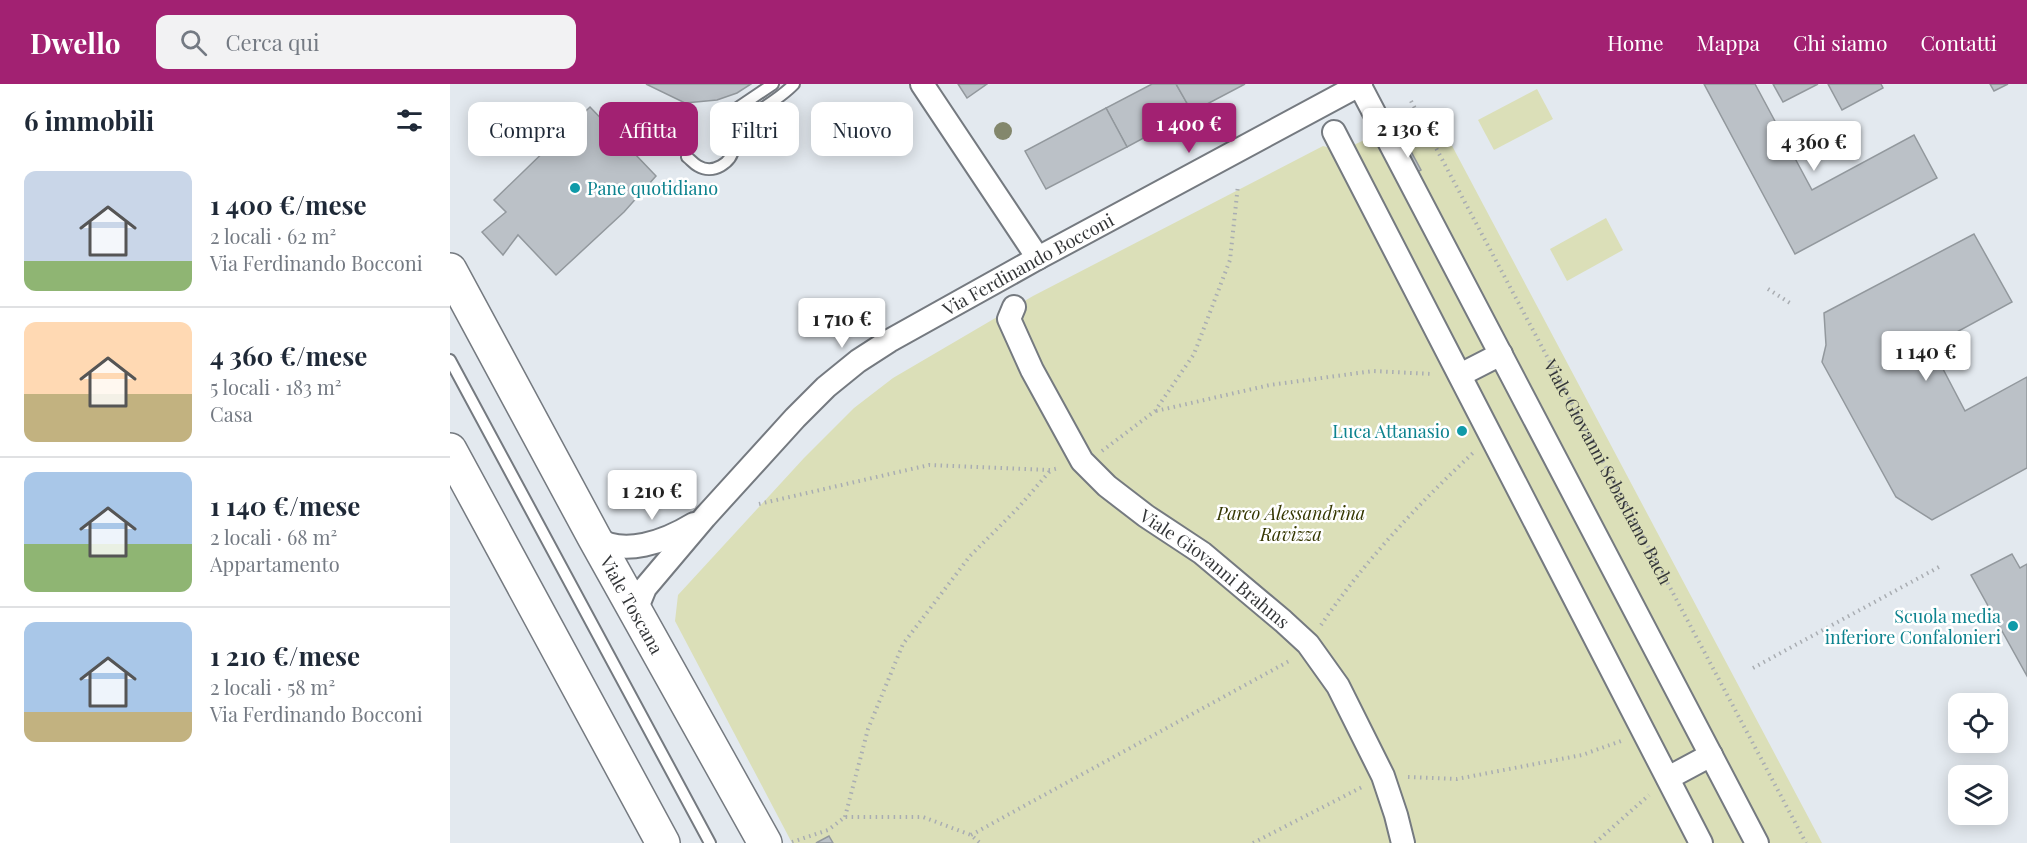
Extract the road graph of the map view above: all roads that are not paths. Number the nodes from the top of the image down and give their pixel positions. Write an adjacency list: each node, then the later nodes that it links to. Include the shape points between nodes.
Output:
1 (773, 84): 5 (lane)
2 (794, 84): 6 (lane)
3 (922, 84): 10 (street)
4 (1360, 84): 10 (street, Via Ferdinando Bocconi); 13 (street)
5 (746, 102)
6 (772, 102)
7 (1334, 132): 15 (street)
8 (730, 156): 9 (lane, via 716,168 698,167)
9 (687, 157)
10 (1038, 258): 17 (street, Via Ferdinando Bocconi, via 858,361 795,418)
11 (450, 270): 18 (main road, Viale Toscana)
12 (1014, 307): 25 (street, Viale Giovanni Brahms, via 1009,319 1082,461 1146,516 1202,553 1308,644 1338,686 1383,776)
13 (1501, 354): 15 (street); 20 (street)
14 (450, 360): 23 (lane)
15 (1460, 375): 21 (street)
16 (450, 450): 22 (main road)
17 (705, 517): 18 (street, Via Ferdinando Bocconi, via 681,532 648,544 616,547); 19 (street, Via Ferdinando Bocconi, via 645,588 638,605)
18 (594, 537): 19 (main road, Viale Toscana)
19 (639, 616): 24 (main road, Viale Toscana)
20 (1711, 755): 21 (street); 27 (street)
21 (1668, 778): 26 (street)
22 (663, 843)
23 (710, 843)
24 (765, 843)
25 (1403, 843)
26 (1701, 843)
27 (1757, 843)

